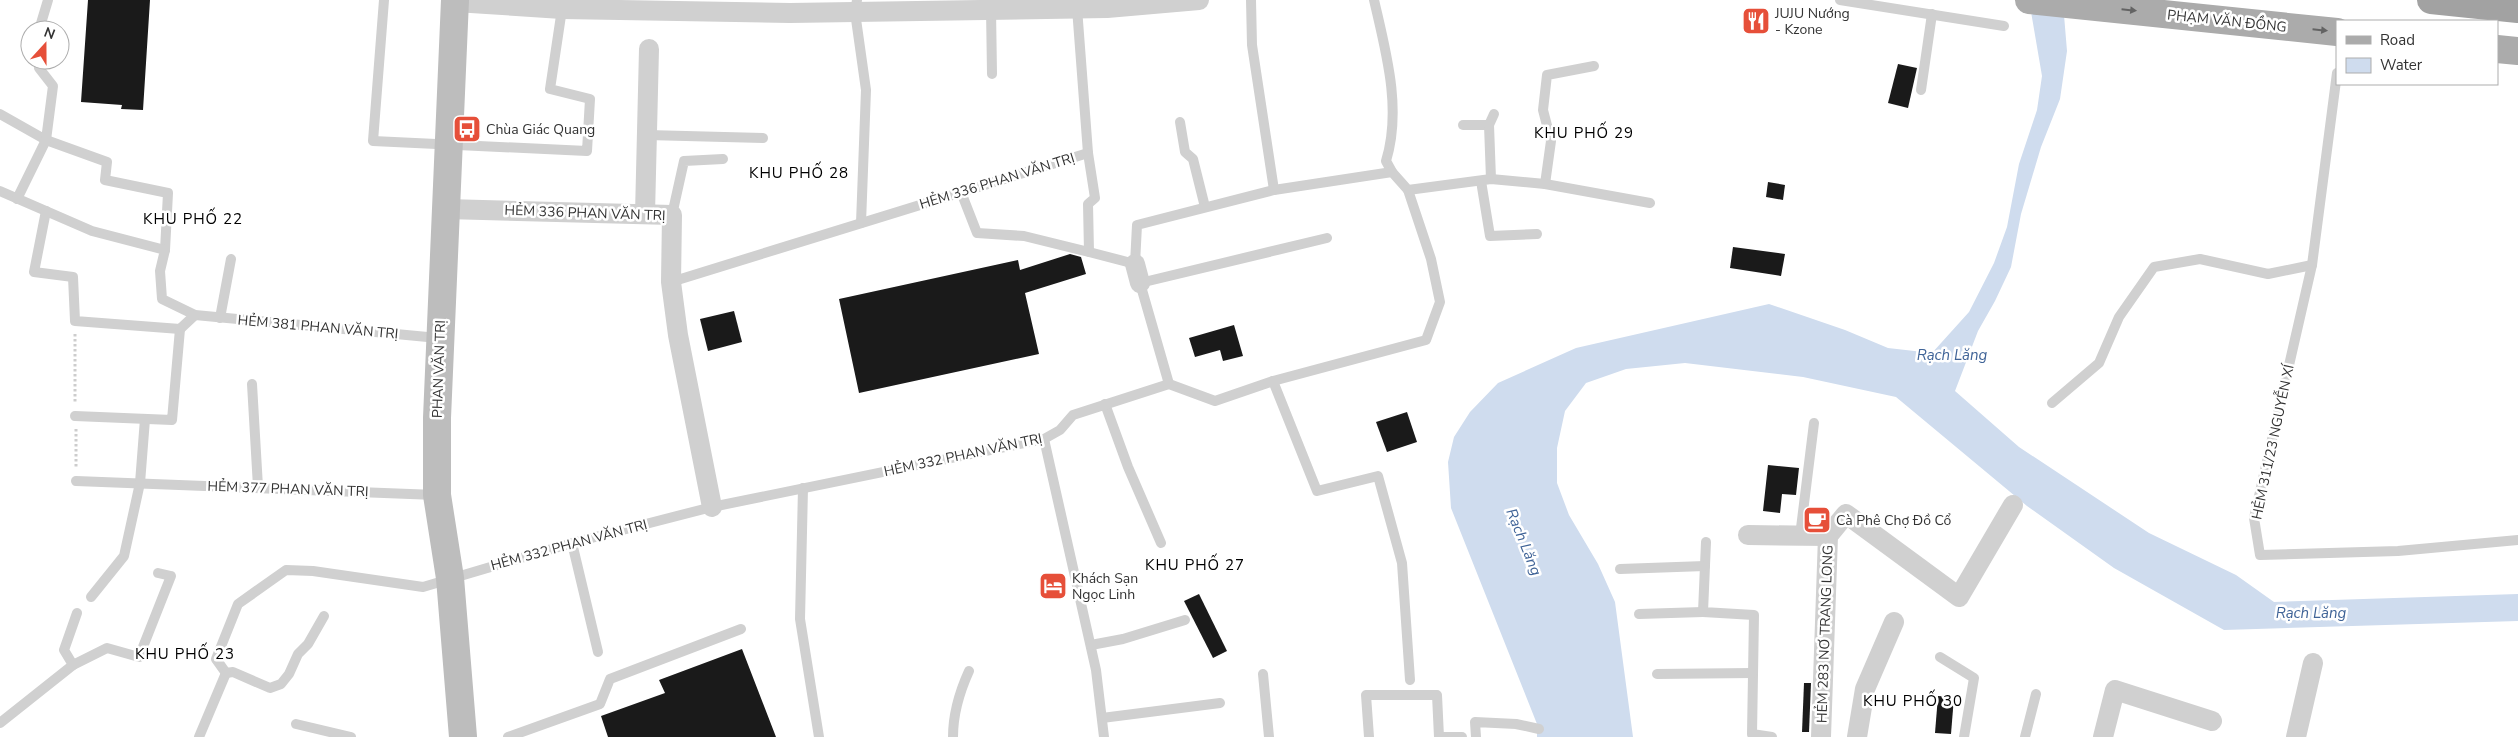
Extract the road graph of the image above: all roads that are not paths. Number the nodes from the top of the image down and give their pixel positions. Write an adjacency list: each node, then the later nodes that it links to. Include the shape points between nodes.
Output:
1 (48, 0): 20 (lane)
2 (384, 0): 39 (lane, via 373,141)
3 (1199, 0): 15 (street)
4 (1251, 0): 45 (lane, via 1252,45)
5 (1374, 0): 42 (lane, via 1390,69 1392,141 1386,161)
6 (1840, 0): 19 (lane)
7 (2029, 0): 22 (main road, PHẠM VĂN ĐỒNG, one-way to 22)
8 (2431, 0): 18 (highway)
9 (455, 1): 16 (street); 39 (main road, PHAN VĂN TRỊ)
10 (586, 5): 13 (street); 16 (street)
11 (912, 5): 12 (street); 14 (street)
12 (961, 5): 17 (street)
13 (790, 6): 14 (street)
14 (856, 6): 56 (lane, via 866,90)
15 (1065, 6): 17 (street); 40 (lane)
16 (562, 9): 39 (lane, via 550,89 590,99 587,151)
17 (991, 9): 28 (lane)
18 (2518, 9)
19 (1932, 14): 21 (lane); 30 (lane)
20 (41, 20)
21 (2004, 26)
22 (2336, 32)
23 (649, 49): 36 (street)
24 (2498, 49): 25 (main road)
25 (2518, 51)
26 (1594, 66): 44 (lane, via 1547,74 1543,110 1551,141)
27 (40, 70): 38 (lane, via 53,86)
28 (992, 74)
29 (2336, 81): 63 (lane, HẺM 311/23 NGUYỄN XÍ)
30 (1921, 90)
31 (0, 114): 38 (lane)
32 (1494, 114): 35 (lane)
33 (1180, 122): 51 (lane, via 1186,152 1193,159)
34 (1463, 125): 35 (lane)
35 (1489, 125): 43 (lane)
36 (647, 135): 37 (lane); 54 (street)
37 (763, 138)
38 (46, 140): 49 (lane); 59 (lane, via 107,162 105,180 168,193)
39 (449, 146): 52 (main road, PHAN VĂN TRỊ)
40 (1088, 153): 48 (lane, HẺM 336 PHAN VĂN TRỊ); 60 (lane, HẺM 336 PHAN VĂN TRỊ, via 1095,198 1088,204)
41 (723, 159): 55 (lane, via 684,162)
42 (1392, 172): 45 (lane); 46 (lane)
43 (1486, 180): 44 (lane); 46 (lane); 57 (lane, via 1490,236)
44 (1545, 184): 50 (lane)
45 (1274, 190): 51 (lane)
46 (1408, 190): 70 (lane, via 1431,259 1440,302 1426,340)
47 (0, 191): 49 (lane)
48 (962, 192): 56 (lane, HẺM 336 PHAN VĂN TRỊ); 60 (lane, via 977,234 1024,236)
49 (17, 198): 53 (lane)
50 (1650, 203)
51 (1205, 208): 62 (lane, via 1136,225)
52 (446, 209): 54 (street, HẺM 336 PHAN VĂN TRỊ); 69 (main road, PHAN VĂN TRỊ)
53 (46, 211): 59 (lane, via 92,231); 68 (lane, via 34,272 73,277 75,321)
54 (645, 214): 55 (street, HẺM 336 PHAN VĂN TRỊ)
55 (672, 215): 64 (street, HẺM 336 PHAN VĂN TRỊ)
56 (861, 223): 64 (lane, HẺM 336 PHAN VĂN TRỊ)
57 (1537, 234)
58 (1327, 238): 65 (lane)
59 (165, 250): 66 (lane, HẺM 381 PHAN VĂN TRỊ, via 160,271 162,299)
60 (1089, 252): 62 (lane)
61 (231, 259): 67 (lane)
62 (1135, 264): 65 (street)
63 (2312, 265): 74 (lane, via 2268,274 2200,259 2154,267 2120,316 2099,363); 89 (lane, HẺM 311/23 NGUYỄN XÍ, via 2254,518 2260,555 2398,551)
64 (671, 282): 85 (street, via 678,335)
65 (1140, 283): 72 (lane)
66 (195, 316): 67 (lane, HẺM 381 PHAN VĂN TRỊ); 68 (lane)
67 (220, 318): 69 (lane, HẺM 381 PHAN VĂN TRỊ)
68 (180, 329): 76 (lane, via 172,420)
69 (440, 338): 83 (main road, PHAN VĂN TRỊ)
70 (1274, 382): 72 (lane, via 1215,400); 115 (lane, via 1317,491 1378,476 1402,563)
71 (252, 384): 81 (lane)
72 (1169, 384): 73 (lane, HẺM 332 PHAN VĂN TRỊ)
73 (1105, 404): 78 (lane, HẺM 332 PHAN VĂN TRỊ, via 1073,415 1060,430); 92 (lane)
74 (2052, 404)
75 (76, 416): 76 (lane)
76 (145, 419): 80 (lane)
77 (1814, 423): 87 (lane)
78 (1044, 439): 82 (lane, HẺM 332 PHAN VĂN TRỊ); 105 (lane)
79 (76, 481): 80 (lane, HẺM 377 PHAN VĂN TRỊ)
80 (140, 483): 81 (lane, HẺM 377 PHAN VĂN TRỊ); 97 (lane, via 124,556)
81 (258, 488): 83 (lane, HẺM 377 PHAN VĂN TRỊ)
82 (803, 488): 85 (lane, HẺM 332 PHAN VĂN TRỊ); 127 (lane, via 800,619)
83 (437, 495): 96 (main road, PHAN VĂN TRỊ)
84 (2013, 505): 88 (street, HẺM 283 NƠ TRANG LONG, via 1960,597 1846,514)
85 (712, 507): 91 (lane, HẺM 332 PHAN VĂN TRỊ)
86 (1748, 535): 87 (street)
87 (1800, 536): 88 (street)
88 (1828, 536): 136 (street, HẺM 283 NƠ TRANG LONG)
89 (2518, 540)
90 (1706, 542): 93 (lane)
91 (572, 543): 96 (lane, HẺM 332 PHAN VĂN TRỊ); 106 (lane)
92 (1161, 543)
93 (1705, 566): 94 (lane); 98 (lane)
94 (1620, 569)
95 (158, 573): 109 (lane, via 172,576 139,657 107,648)
96 (450, 578): 111 (lane, HẺM 332 PHAN VĂN TRỊ, via 423,587 286,570 238,604 216,659); 125 (main road, PHAN VĂN TRỊ)
97 (91, 597)
98 (1703, 612): 100 (lane); 112 (lane, via 1754,615)
99 (77, 614): 109 (lane, via 64,650)
100 (1639, 614)
101 (324, 616): 111 (lane, via 281,684 270,688)
102 (1185, 620): 105 (lane)
103 (1894, 622): 137 (street, via 1865,689)
104 (741, 629): 126 (lane, via 610,679 600,704)
105 (1091, 645): 118 (lane)
106 (598, 652)
107 (1940, 656): 138 (lane, via 1974,678)
108 (2313, 663): 141 (street)
109 (73, 665): 120 (lane)
110 (969, 671): 128 (lane, via 953,717)
111 (226, 672): 123 (lane)
112 (1752, 673): 114 (lane); 135 (lane, via 1752,734)
113 (1264, 674): 130 (lane)
114 (1657, 674)
115 (1410, 680)
116 (2036, 694): 139 (lane)
117 (1220, 704): 118 (lane)
118 (1102, 718): 129 (lane)
119 (2212, 721): 140 (street, via 2115,690)
120 (0, 723)
121 (296, 724): 124 (lane)
122 (1539, 729): 134 (lane, via 1475,722)
123 (199, 737)
124 (351, 737)
125 (463, 737)
126 (508, 737)
127 (819, 737)
128 (953, 737)
129 (1104, 737)
130 (1270, 737)
131 (1369, 737): 132 (lane, via 1366,695 1412,694 1437,695)
132 (1439, 737): 133 (lane)
133 (1462, 737)
134 (1476, 737)
135 (1772, 737)
136 (1821, 737)
137 (1857, 737)
138 (1964, 737)
139 (2026, 737)
140 (2103, 737)
141 (2296, 737)

